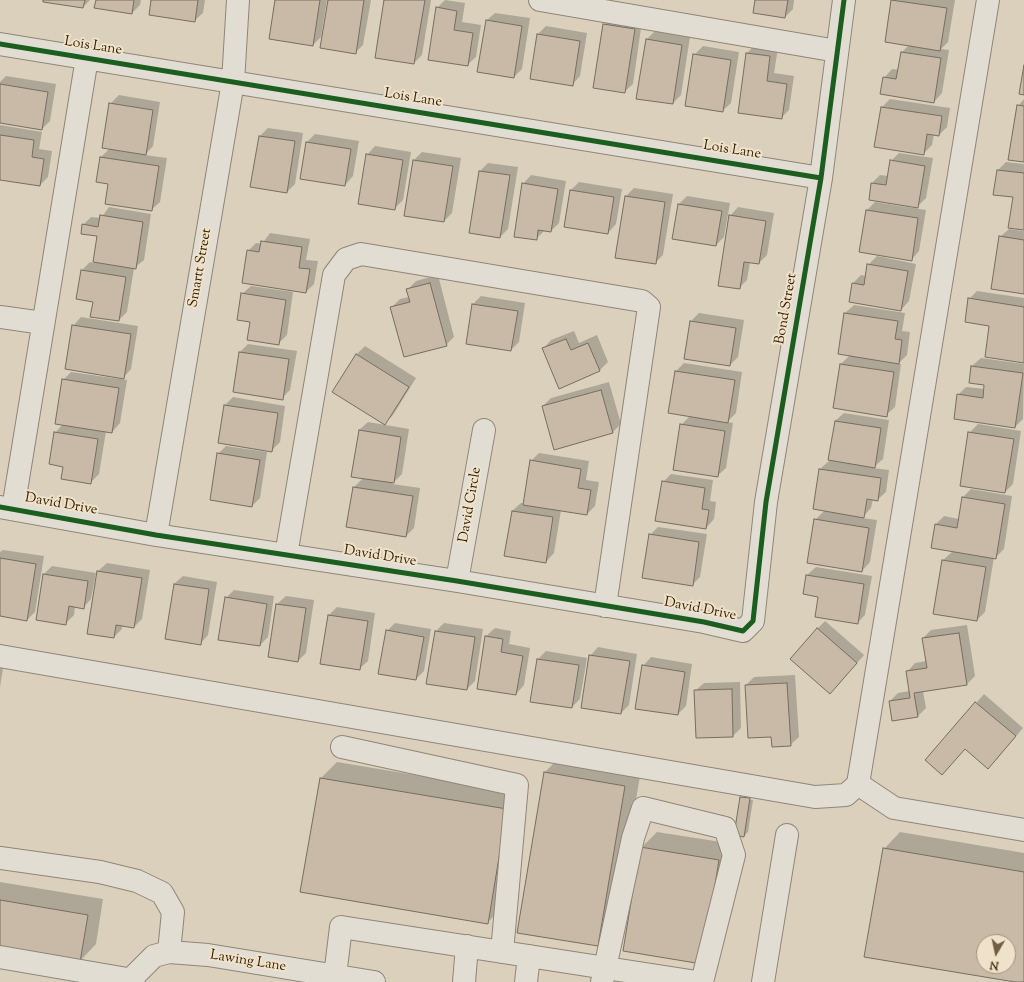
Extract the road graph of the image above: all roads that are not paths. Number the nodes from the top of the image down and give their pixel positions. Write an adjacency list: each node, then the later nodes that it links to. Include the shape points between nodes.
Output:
1 (238, 0): 8 (street, Smartt Street)
2 (540, 0): 6 (street)
3 (844, 0): 6 (street, Bond Street)
4 (988, 0): 21 (street)
5 (0, 44): 7 (street, Lois Lane)
6 (837, 51): 9 (street, Bond Street)
7 (87, 58): 8 (street, Lois Lane); 11 (street)
8 (233, 82): 9 (street, Lois Lane); 14 (street, Smartt Street)
9 (821, 178): 18 (street, Bond Street, via 766,502)
10 (0, 317): 11 (street)
11 (43, 323): 13 (street)
12 (484, 430): 16 (street, David Circle)
13 (7, 508): 14 (street, David Drive)
14 (156, 535): 15 (street, David Drive)
15 (286, 555): 16 (street, David Drive); 17 (street, via 334,276 346,259 361,254 642,301 649,307)
16 (457, 581): 17 (street, David Drive)
17 (605, 606): 18 (street, David Drive, via 743,631)
18 (753, 621)
19 (0, 656): 21 (street, via 814,797 846,795)
20 (342, 747): 27 (street, via 518,785)
21 (858, 784): 22 (street, via 894,808)
22 (1024, 830)
23 (787, 835): 38 (street)
24 (0, 858): 26 (street, via 100,872 137,881 162,892 173,912)
25 (467, 946): 27 (street); 31 (street, via 341,927); 34 (street)
26 (169, 952): 31 (street, Lawing Lane, via 208,955); 32 (street, via 154,956)
27 (502, 952): 28 (street)
28 (529, 956): 30 (street); 35 (street)
29 (0, 957): 32 (street)
30 (604, 975): 36 (street); 37 (street, via 633,838 643,808 725,828 732,848 734,855)
31 (335, 976): 33 (street, Lawing Lane)
32 (133, 981)
33 (374, 982)
34 (464, 982)
35 (526, 982)
36 (697, 982)
37 (702, 982)
38 (763, 982)

